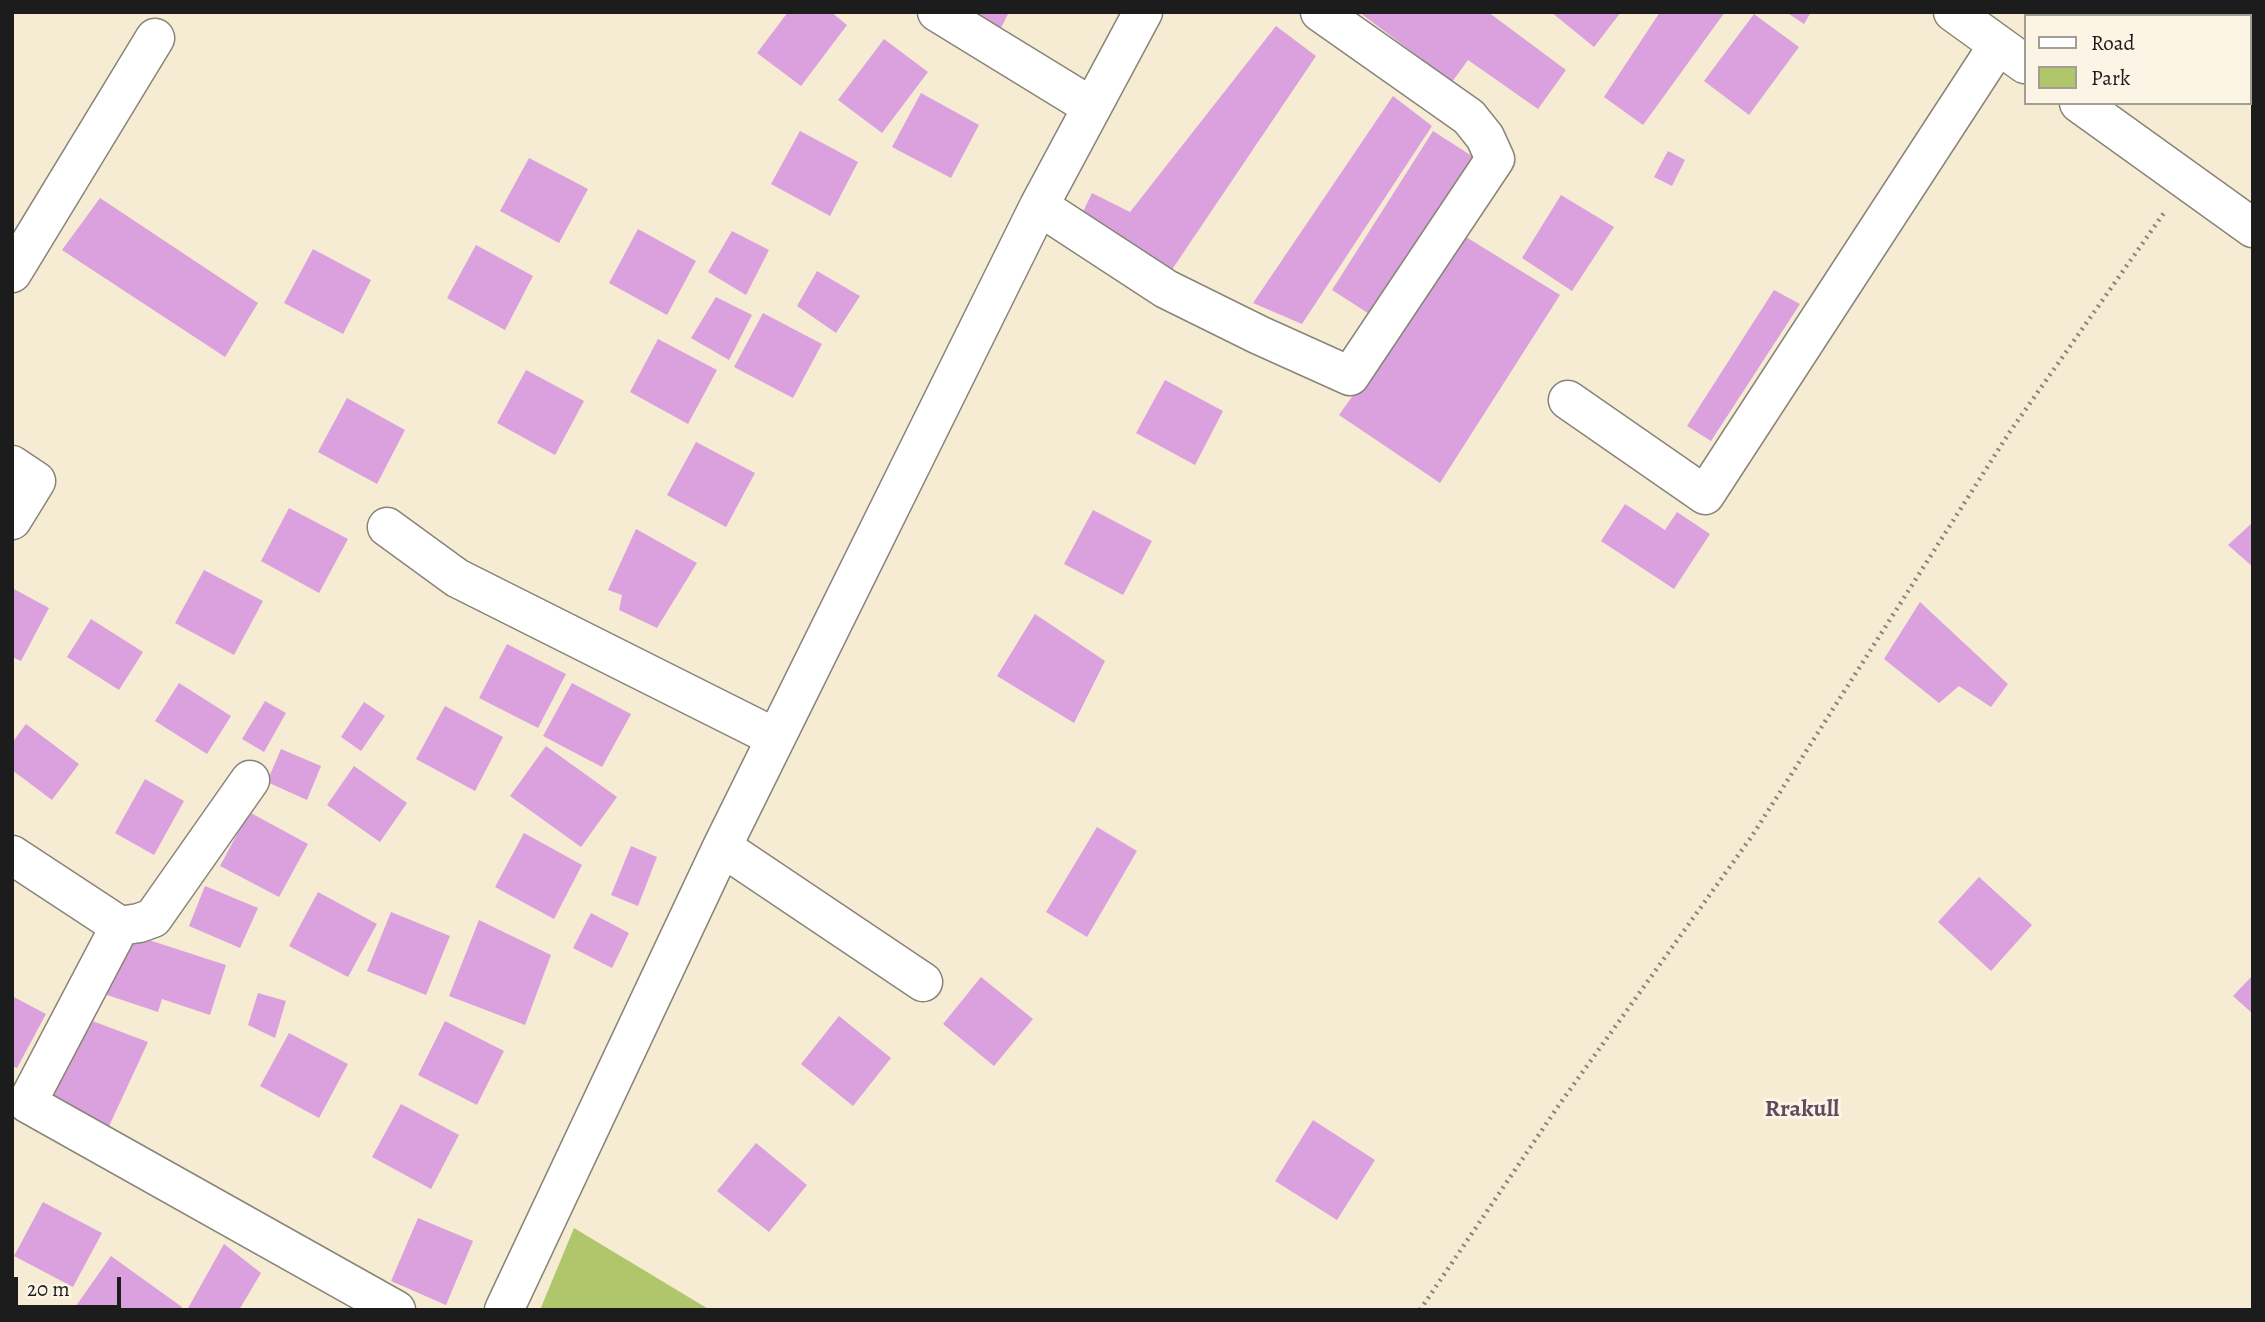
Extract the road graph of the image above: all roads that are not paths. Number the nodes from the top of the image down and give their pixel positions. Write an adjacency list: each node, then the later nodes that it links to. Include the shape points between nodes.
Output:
1 (937, 12): 8 (street)
2 (1143, 12): 8 (street)
3 (1320, 12): 9 (street, via 1469,117 1495,159 1350,376 1166,289)
4 (1953, 12): 6 (street)
5 (155, 38): 11 (street)
6 (2011, 55): 12 (street, via 1705,495)
7 (2082, 105): 10 (street)
8 (1092, 107): 9 (street)
9 (1039, 206): 16 (street)
10 (2253, 228)
11 (12, 273)
12 (1568, 400)
13 (12, 465): 14 (street, via 36,481)
14 (12, 520)
15 (387, 527): 16 (street, via 457,578)
16 (776, 738): 18 (street)
17 (250, 780): 20 (street, via 153,918)
18 (722, 847): 21 (street); 24 (street)
19 (12, 855): 20 (street)
20 (120, 926): 22 (street)
21 (923, 982)
22 (17, 1108): 23 (street)
23 (396, 1310)
24 (504, 1310)

